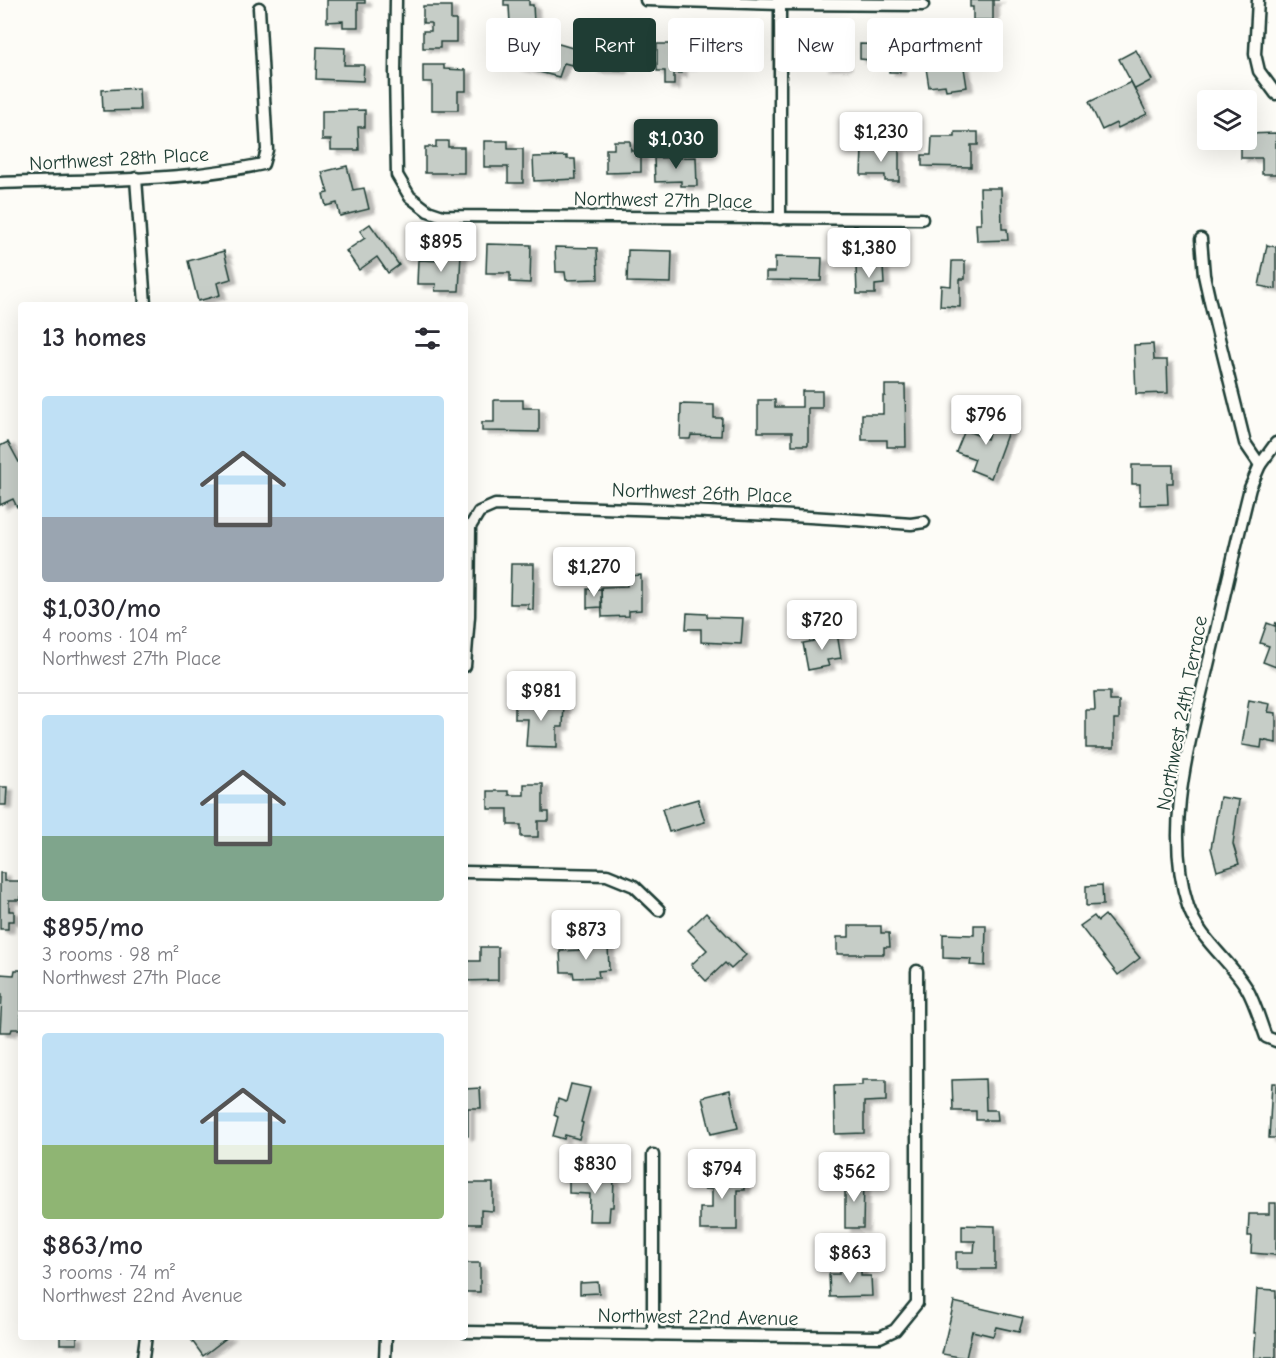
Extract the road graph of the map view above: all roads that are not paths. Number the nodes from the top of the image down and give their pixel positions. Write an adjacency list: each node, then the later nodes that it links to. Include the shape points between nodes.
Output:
1 (396, 0): 10 (street, Northwest 27th Place, via 398,175 410,197 428,211 443,216)
2 (646, 0): 4 (street)
3 (1258, 0): 7 (street, via 1255,54 1259,71)
4 (780, 2): 5 (street); 10 (street)
5 (923, 5)
6 (259, 9): 8 (street, Northwest 28th Place, via 267,150 263,164)
7 (1276, 94)
8 (136, 178): 9 (street, Northwest 28th Place); 13 (street)
9 (0, 183)
10 (780, 219): 11 (street, Northwest 27th Place)
11 (922, 219)
12 (1201, 239): 15 (street, via 1204,275 1245,443)
13 (145, 302)
14 (1276, 443): 15 (street, Northwest 24th Terrace)
15 (1260, 465): 21 (street, Northwest 24th Terrace, via 1250,488 1191,738 1180,797 1177,848 1180,879 1189,909 1205,939 1246,987 1266,1038)
16 (924, 522): 17 (street, Northwest 26th Place, via 495,505 479,512 470,527)
17 (468, 628)
18 (468, 872): 19 (street, via 607,875 634,886)
19 (659, 910)
20 (917, 971): 24 (street, Northwest 22nd Avenue, via 917,1303 895,1330 880,1337)
21 (1276, 1041)
22 (653, 1155): 24 (street)
23 (468, 1332): 24 (street, Northwest 22nd Avenue)
24 (653, 1335)
25 (145, 1340): 27 (street)
26 (386, 1340): 28 (street)
27 (143, 1358)
28 (385, 1358)

